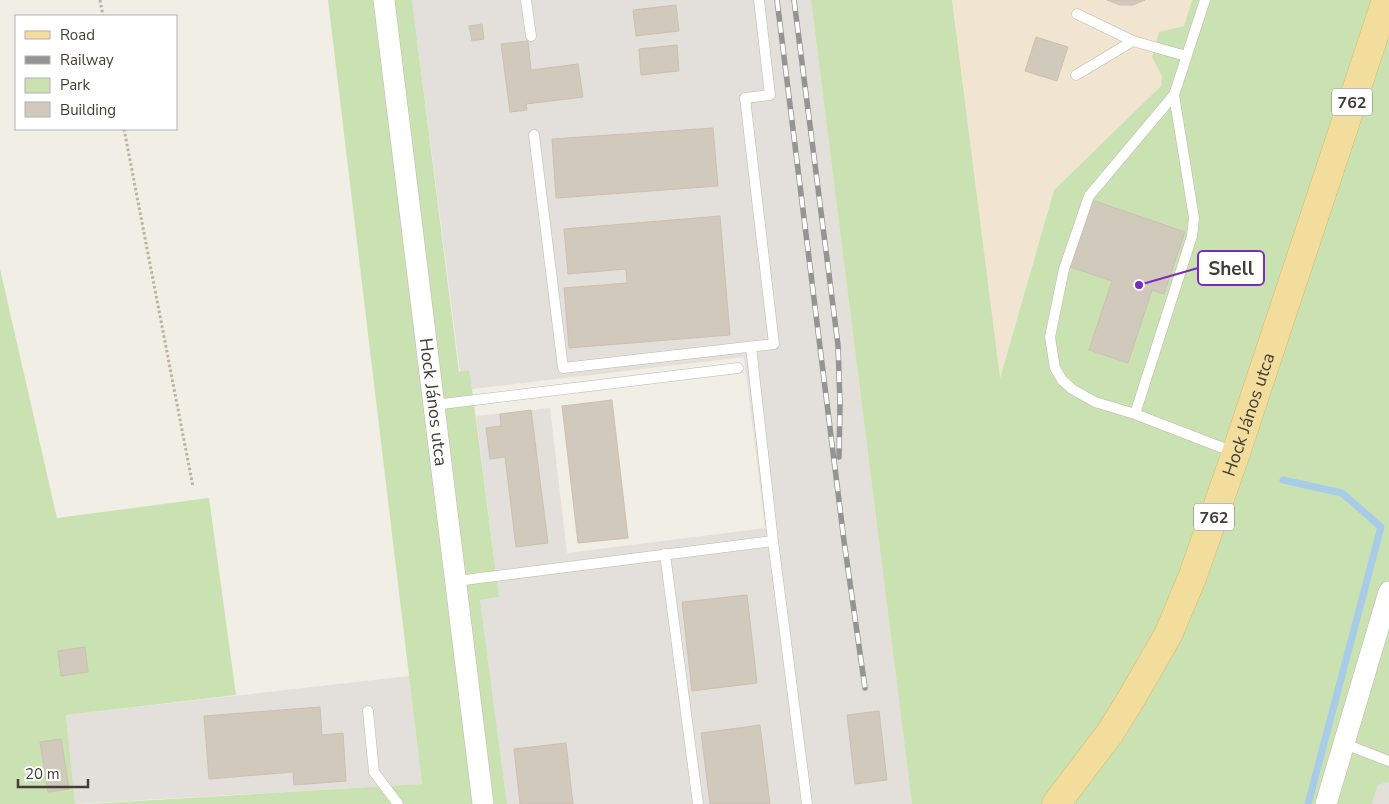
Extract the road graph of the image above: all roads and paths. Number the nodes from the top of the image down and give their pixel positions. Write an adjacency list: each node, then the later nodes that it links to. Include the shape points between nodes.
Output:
1 (100, 0): 8 (path)
2 (384, 0): 18 (street, Hock János utca)
3 (526, 0): 9 (lane)
4 (759, 0): 16 (lane, via 770,95 745,98 774,344)
5 (1205, 0): 11 (lane)
6 (1386, 0): 20 (main road, Hock János utca / 762)
7 (1077, 14): 10 (lane)
8 (103, 15)
9 (531, 36)
10 (1133, 40): 11 (lane); 12 (lane)
11 (1186, 56): 13 (lane)
12 (1076, 75)
13 (1174, 95): 19 (lane, via 1194,218 1192,236); 19 (lane, via 1089,196 1064,269 1050,337 1055,368 1062,380 1095,402)
14 (124, 130): 21 (path)
15 (534, 134): 16 (lane, via 563,368)
16 (751, 347): 22 (lane)
17 (738, 368): 18 (lane)
18 (434, 405): 24 (street, Hock János utca)
19 (1135, 414): 20 (lane)
20 (1236, 453): 33 (main road, Hock János utca / 762, via 1192,578 1168,635 1110,733)
21 (193, 487)
22 (773, 541): 23 (lane); 32 (lane)
23 (665, 554): 24 (lane); 31 (lane)
24 (456, 581): 30 (street, Hock János utca)
25 (1389, 592): 27 (street)
26 (368, 711): 29 (lane, via 374,772)
27 (1345, 744): 28 (lane); 34 (street)
28 (1389, 760)
29 (398, 804)
30 (484, 804)
31 (698, 804)
32 (807, 804)
33 (1056, 804)
34 (1326, 804)

